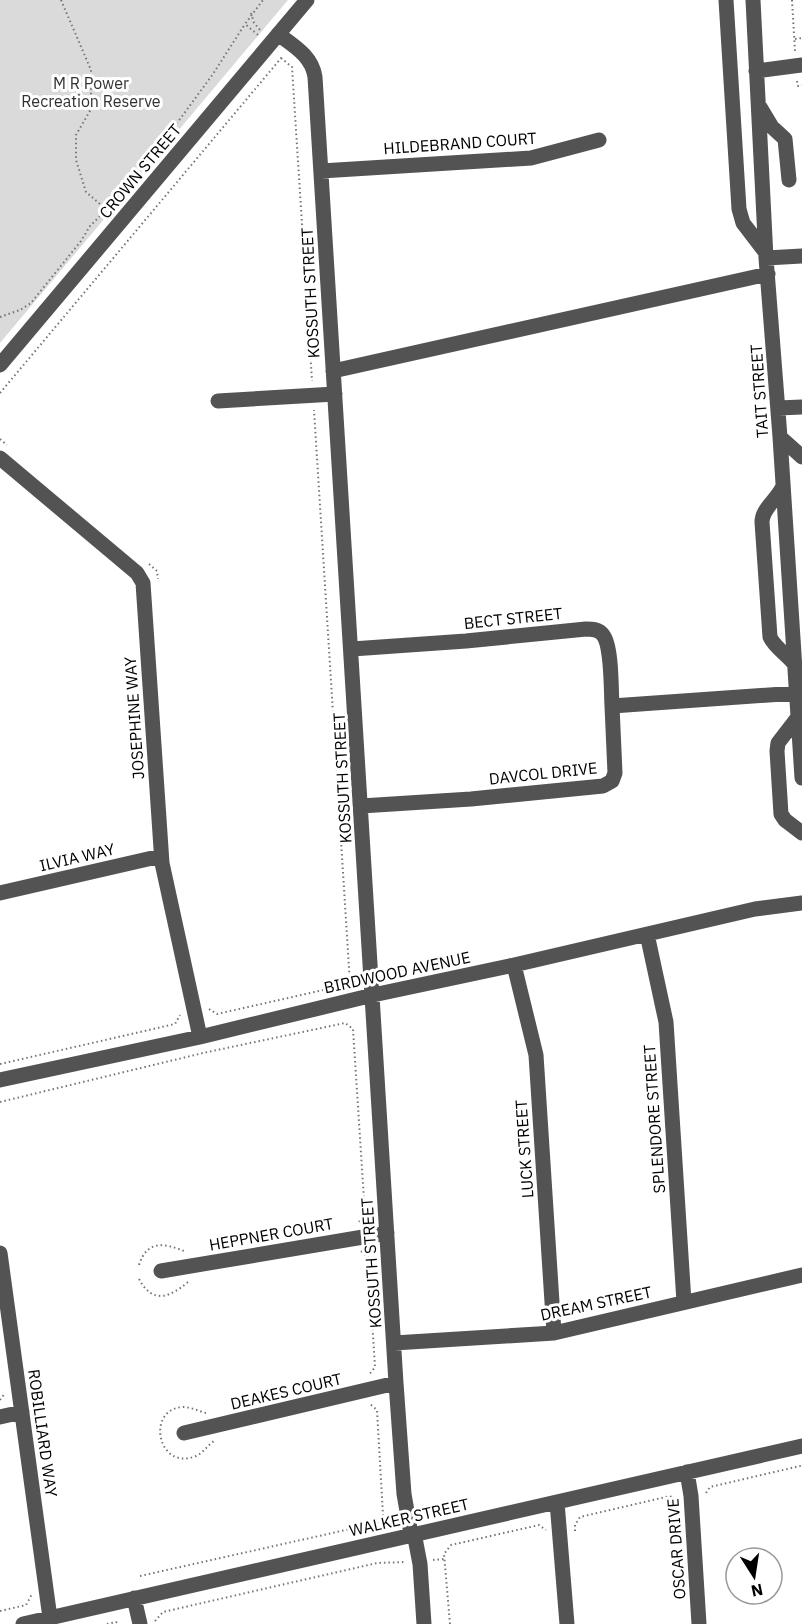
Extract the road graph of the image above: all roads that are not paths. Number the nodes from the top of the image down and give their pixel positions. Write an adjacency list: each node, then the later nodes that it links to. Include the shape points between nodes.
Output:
1 (307, 0): 5 (street, CROWN STREET)
2 (726, 0): 12 (street, via 740,210 743,222)
3 (767, 0): 4 (street)
4 (754, 6): 7 (street, TAIT STREET)
5 (273, 40): 10 (street, KOSSUTH STREET, via 293,45 313,68); 15 (street, CROWN STREET)
6 (802, 65): 7 (street)
7 (756, 71): 8 (street, TAIT STREET)
8 (758, 105): 11 (street, via 785,139); 12 (street, TAIT STREET)
9 (599, 140): 10 (street, HILDEBRAND COURT, via 531,158)
10 (321, 171): 16 (street, KOSSUTH STREET)
11 (789, 180)
12 (766, 256): 13 (street); 14 (street, TAIT STREET)
13 (802, 256)
14 (768, 274): 16 (street); 20 (street, TAIT STREET)
15 (0, 365)
16 (333, 371): 17 (street, KOSSUTH STREET)
17 (335, 394): 18 (street); 25 (street, KOSSUTH STREET)
18 (218, 401)
19 (802, 407): 20 (street)
20 (778, 408): 21 (street, TAIT STREET)
21 (780, 437): 23 (street); 24 (street, TAIT STREET)
22 (4, 452): 33 (street, JOSEPHINE WAY, via 142,580)
23 (802, 457)
24 (783, 486): 26 (street, TAIT STREET); 26 (street, via 763,514 770,637)
25 (352, 649): 28 (street, BECT STREET, via 597,630 608,646); 31 (street, KOSSUTH STREET)
26 (795, 665): 27 (street, TAIT STREET)
27 (796, 693): 28 (street); 29 (street, TAIT STREET)
28 (612, 706): 31 (street, DAVCOL DRIVE, via 615,769 609,783 471,799)
29 (798, 717): 30 (street, TAIT STREET); 32 (street, via 777,748 781,814)
30 (802, 778)
31 (361, 806): 38 (street, KOSSUTH STREET)
32 (802, 833)
33 (161, 856): 34 (street, ILVIA WAY); 39 (street, JOSEPHINE WAY)
34 (0, 892)
35 (802, 903): 36 (street, BIRDWOOD AVENUE, via 755,909)
36 (647, 934): 37 (street, BIRDWOOD AVENUE); 45 (street, SPLENDORE STREET, via 666,1022)
37 (514, 965): 38 (street, BIRDWOOD AVENUE); 46 (street, LUCK STREET, via 536,1056)
38 (373, 995): 39 (street, BIRDWOOD AVENUE); 41 (street, KOSSUTH STREET)
39 (200, 1037): 40 (street, BIRDWOOD AVENUE)
40 (0, 1080)
41 (387, 1233): 43 (street, HEPPNER COURT); 47 (street, KOSSUTH STREET)
42 (0, 1253): 49 (street, ROBILLIARD WAY)
43 (162, 1271)
44 (802, 1275): 45 (street, DREAM STREET)
45 (684, 1302): 46 (street, DREAM STREET)
46 (554, 1333): 47 (street, DREAM STREET)
47 (394, 1343): 48 (street, KOSSUTH STREET)
48 (396, 1383): 51 (street, DEAKES COURT); 55 (street, KOSSUTH STREET, via 404,1494)
49 (22, 1412): 50 (street); 57 (street, ROBILLIARD WAY)
50 (0, 1417)
51 (184, 1433)
52 (802, 1446): 53 (street, WALKER STREET)
53 (687, 1472): 54 (street, WALKER STREET); 62 (street, OSCAR DRIVE)
54 (558, 1502): 55 (street, WALKER STREET); 61 (street, via 554,1533)
55 (413, 1534): 56 (street, WALKER STREET); 60 (street, KOSSUTH STREET, via 420,1561)
56 (134, 1598): 57 (street, WALKER STREET); 59 (street)
57 (50, 1618): 58 (street, WALKER STREET)
58 (24, 1624)
59 (140, 1624)
60 (424, 1624)
61 (567, 1624)
62 (699, 1624)

